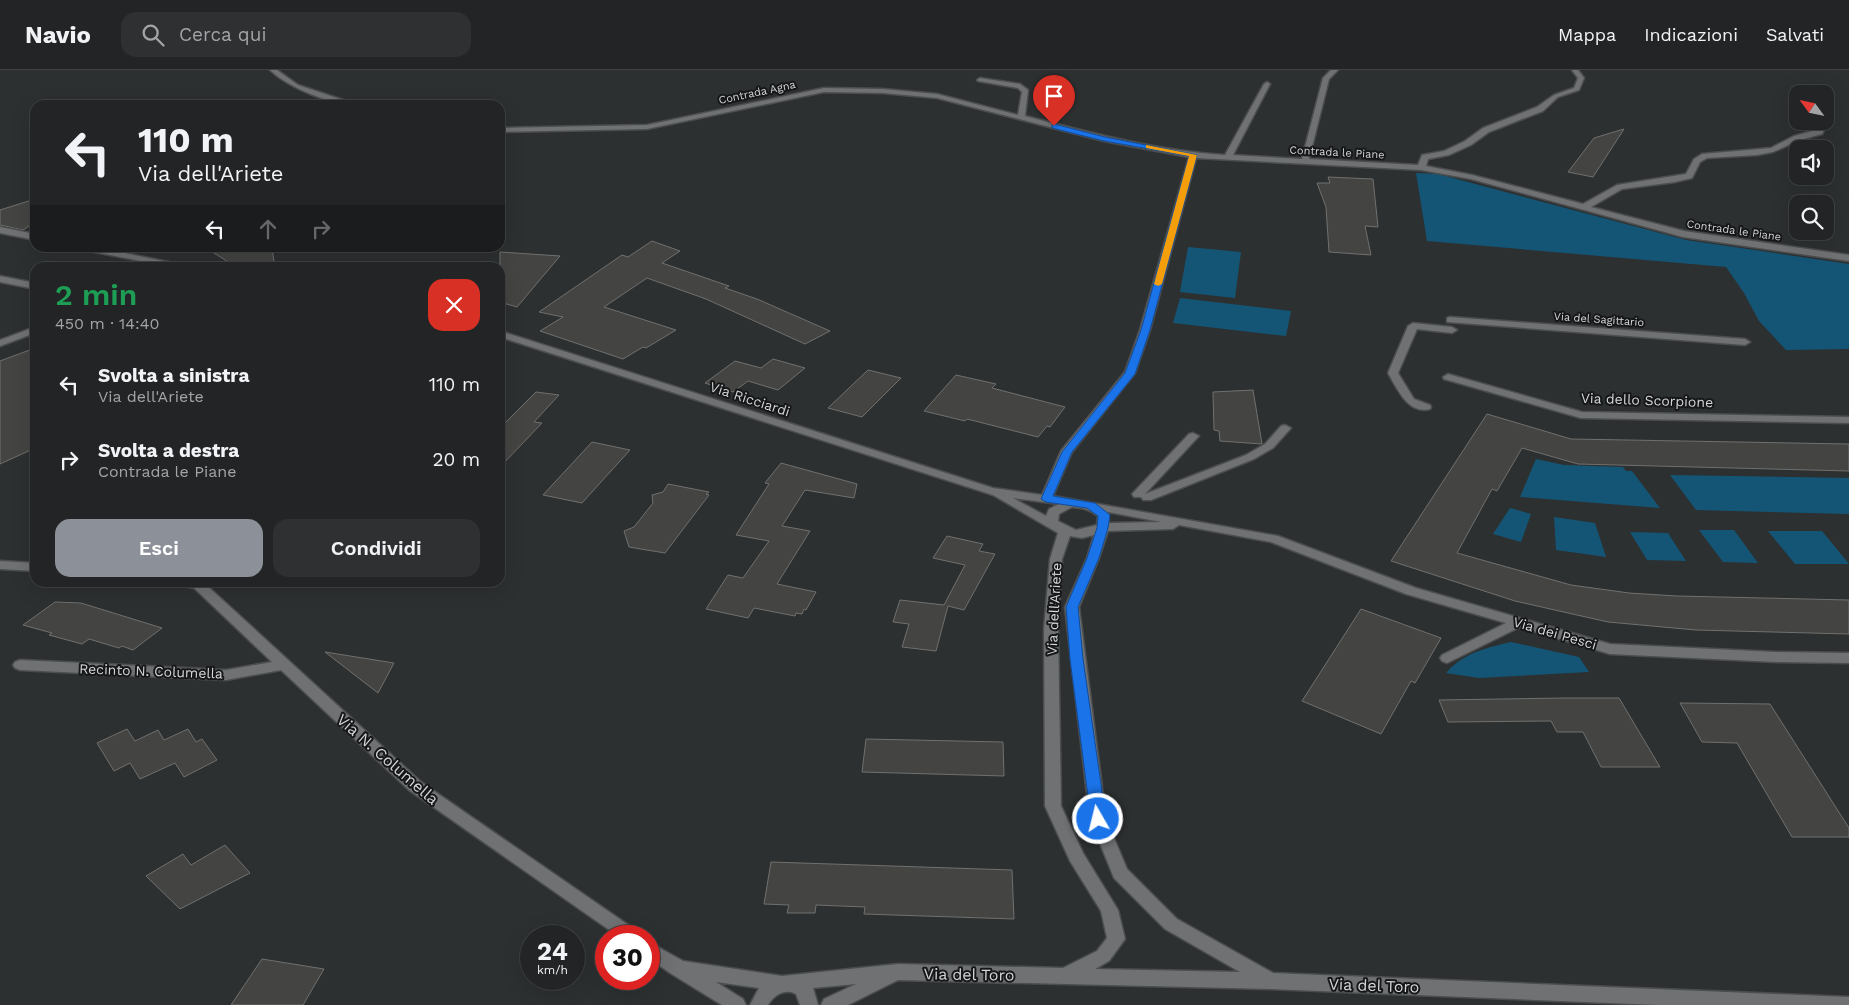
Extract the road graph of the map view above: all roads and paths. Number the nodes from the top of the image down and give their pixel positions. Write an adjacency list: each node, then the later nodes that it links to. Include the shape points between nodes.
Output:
1 (273, 70): 6 (street, via 296,86)
2 (1335, 70): 12 (street, via 1326,78)
3 (1574, 70): 13 (street, via 1581,78 1577,89 1486,130 1446,153 1425,156)
4 (980, 80): 7 (street, via 1020,86 1026,91)
5 (1267, 84): 11 (street)
6 (339, 100)
7 (1021, 118): 8 (street, Contrada Agna, via 937,96 824,90 647,127); 10 (street, Contrada Agna, via 1104,139)
8 (505, 130)
9 (1820, 130): 14 (street, via 1773,150 1705,156 1697,161 1689,176 1620,187)
10 (1193, 155): 11 (street, Contrada le Piane); 32 (street, via 1130,374 1067,452)
11 (1228, 157): 12 (street, Contrada le Piane)
12 (1305, 161): 13 (street, Contrada le Piane)
13 (1421, 168): 14 (street, Contrada le Piane, via 1472,177)
14 (1584, 207): 18 (street, Contrada le Piane, via 1684,234)
15 (0, 230): 16 (street)
16 (30, 236)
17 (111, 252): 19 (street)
18 (1849, 258)
19 (163, 262)
20 (0, 279): 21 (street)
21 (30, 285)
22 (30, 332): 25 (street)
23 (505, 336): 31 (street, Via Ricciardi)
24 (1746, 342): 27 (street, Via del Sagittario, via 1451,325 1413,326 1393,373 1410,401)
25 (0, 343)
26 (1448, 377): 28 (street, Via dello Scorpione, via 1581,414)
27 (1426, 407)
28 (1849, 420)
29 (1285, 428): 30 (street, via 1268,446 1250,457 1142,496)
30 (1193, 436)
31 (991, 491): 32 (street); 36 (street)
32 (1046, 499): 33 (street)
33 (1091, 505): 34 (street); 35 (street, via 1104,515); 36 (street, via 1070,503 1053,512 1052,522)
34 (1198, 524): 35 (street); 40 (street, Via dei Pesci, via 1274,539 1411,591)
35 (1103, 528): 36 (street, via 1086,534); 50 (street, Via dell'Ariete, via 1072,607 1098,819 1120,873 1170,924)
36 (1065, 532): 49 (street, Via dell'Ariete, via 1056,559 1051,629 1053,806 1076,856 1109,910 1116,939 1103,956)
37 (0, 565): 38 (street)
38 (30, 567)
39 (200, 587): 44 (street, Via N. Columella)
40 (1519, 622): 41 (street); 42 (street, Via dei Pesci, via 1610,649)
41 (1447, 658)
42 (1849, 658)
43 (20, 665): 44 (street, Recinto N. Columella, via 226,675)
44 (282, 665): 45 (street, Via N. Columella, via 415,786)
45 (615, 925)
46 (660, 957): 47 (street)
47 (676, 968): 51 (street); 52 (street)
48 (898, 972): 49 (street, Via del Toro); 51 (street, Via del Toro); 55 (street)
49 (1064, 976): 50 (street, Via del Toro)
50 (1270, 980): 56 (street, Via del Toro)
51 (785, 983): 53 (street, via 767,991); 54 (street, via 804,989)
52 (737, 1005)
53 (759, 1005)
54 (809, 1005)
55 (830, 1005)
56 (1849, 1005)

